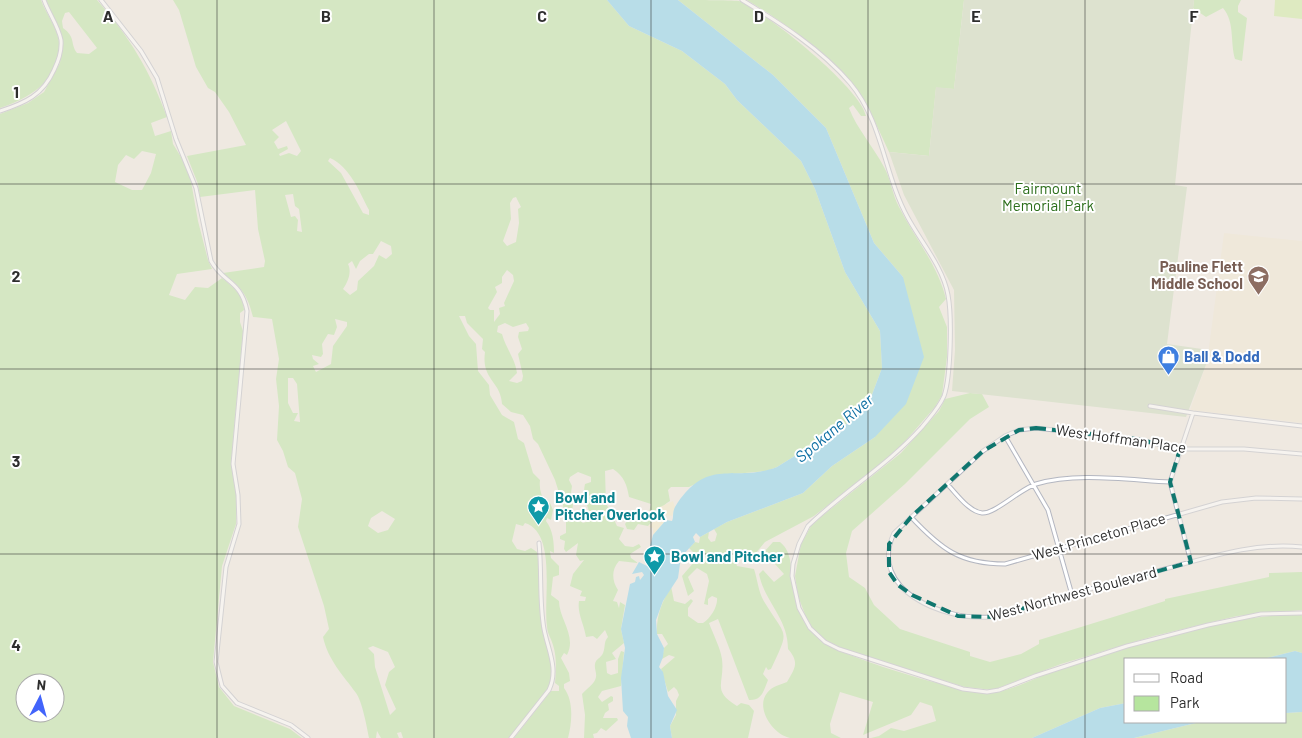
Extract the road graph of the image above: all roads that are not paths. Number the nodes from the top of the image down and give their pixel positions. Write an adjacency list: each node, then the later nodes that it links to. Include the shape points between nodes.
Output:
1 (44, 0): 4 (street, via 61,40 58,61 42,90 32,98)
2 (101, 0): 23 (street, via 141,51 157,78 196,188 211,260 242,292 247,310 233,464 239,524 226,567 216,662 222,686 238,703 291,725)
3 (742, 0): 22 (street, via 797,36 850,83 884,151 898,198 941,275 950,308 946,381 937,410 905,446 808,526 799,544 793,564 794,588 810,628 825,642 852,654 963,689 987,692 1127,646 1208,625 1261,614)
4 (0, 111)
5 (1150, 406): 6 (street)
6 (1193, 413): 7 (street); 9 (street)
7 (1302, 426)
8 (1005, 436): 9 (street, West Hoffman Place, via 1036,428 1136,439); 12 (street, West Hoffman Place); 13 (street)
9 (1180, 449): 10 (street, West Hoffman Place, via 1244,449); 11 (street)
10 (1302, 454)
11 (1170, 482): 13 (street, via 1058,479); 15 (street)
12 (947, 484): 13 (street, via 970,508 984,513 997,509); 16 (street, West Hoffman Place)
13 (1034, 485): 19 (street, via 1048,510)
14 (1302, 499): 15 (street, West Princeton Place, via 1238,499)
15 (1178, 515): 19 (street, West Princeton Place); 20 (street)
16 (912, 517): 19 (street, West Princeton Place, via 942,548 960,558 983,564 1005,564); 21 (street, West Northwest Boulevard, via 894,533 888,557 890,572 898,585 928,604 958,616 992,617)
17 (539, 543): 24 (street, via 544,630 551,648 552,682)
18 (1302, 547): 20 (street, West Northwest Boulevard, via 1247,548)
19 (1059, 548): 21 (street)
20 (1191, 562): 21 (street, West Northwest Boulevard)
21 (1072, 594)
22 (1302, 613)
23 (308, 738)
24 (511, 738)

